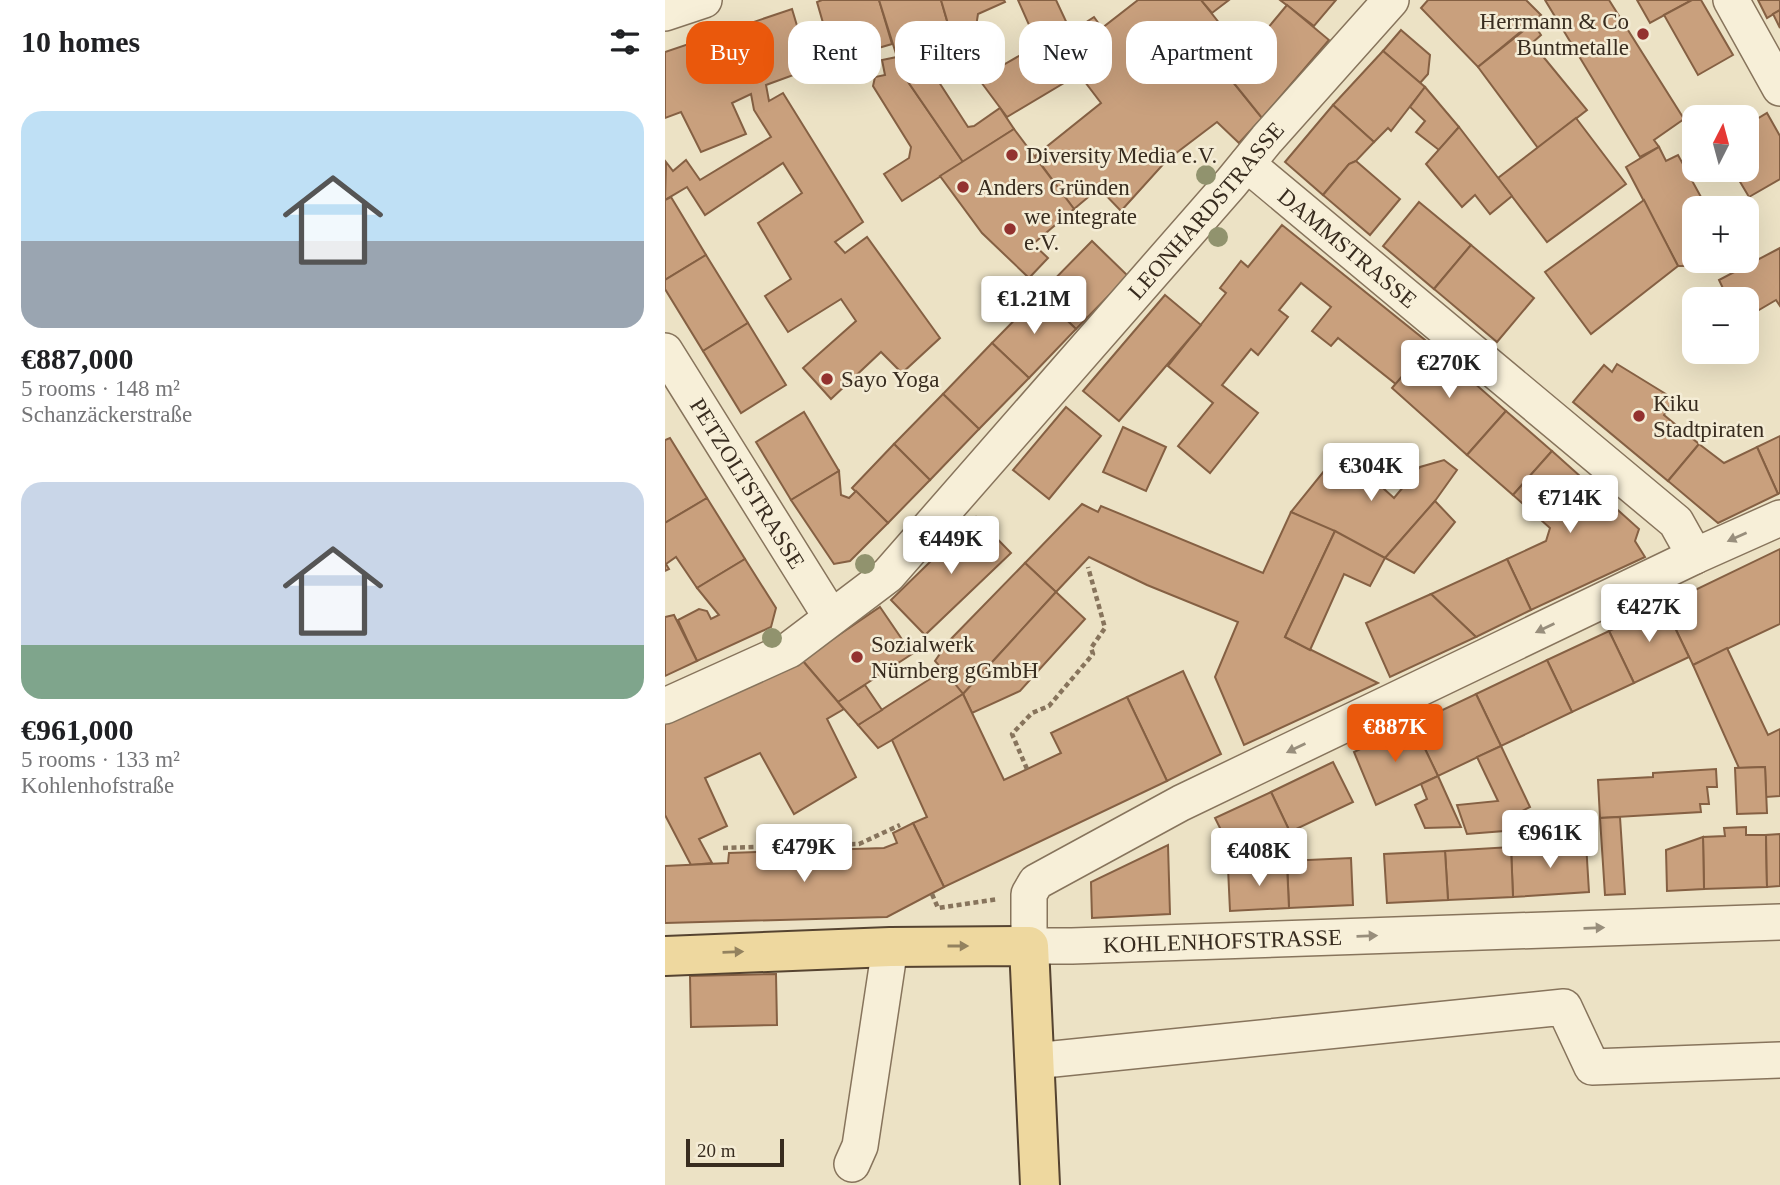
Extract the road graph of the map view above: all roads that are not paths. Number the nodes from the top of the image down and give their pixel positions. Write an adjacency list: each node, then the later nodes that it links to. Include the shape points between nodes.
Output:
1 (704, 0): 4 (street)
2 (1391, 0): 6 (street, LEONHARDSTRASSE)
3 (1731, 0): 5 (street)
4 (665, 13)
5 (1779, 85)
6 (1247, 164): 9 (street, DAMMSTRASSE, via 1676,522); 10 (street, LEONHARDSTRASSE, via 888,575)
7 (665, 351): 10 (street, PETZOLTSTRASSE)
8 (1780, 518): 9 (street, one-way to 9)
9 (1695, 556): 13 (street, one-way to 13, via 1181,803 1036,882 1030,894)
10 (831, 617): 11 (street, LEONHARDSTRASSE, via 789,650)
11 (665, 706)
12 (1780, 922): 13 (street, KOHLENHOFSTRASSE, one-way to 12)
13 (1029, 946): 14 (main road, KOHLENHOFSTRASSE, one-way to 13); 17 (main road)
14 (890, 947): 15 (main road, KOHLENHOFSTRASSE, one-way to 14); 18 (street, via 860,1146)
15 (665, 956)
16 (1780, 1060): 17 (street, via 1592,1066 1564,1007)
17 (1034, 1061): 19 (main road)
18 (852, 1164)
19 (1040, 1185)

